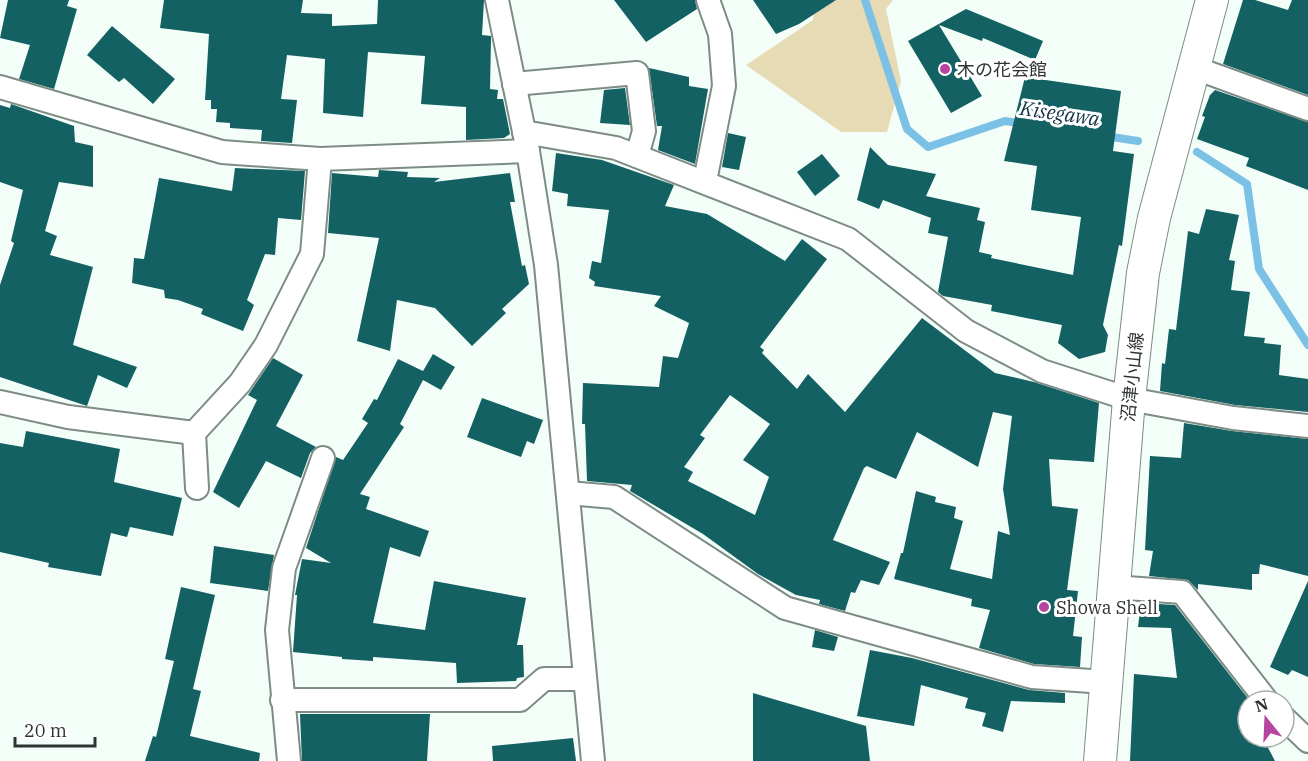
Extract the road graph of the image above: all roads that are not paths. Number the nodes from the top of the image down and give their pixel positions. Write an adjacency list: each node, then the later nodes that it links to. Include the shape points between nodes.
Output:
1 (497, 0): 5 (street)
2 (708, 0): 11 (street, via 720,34 724,86)
3 (1212, 0): 4 (main road, 沼津小山線)
4 (1195, 68): 7 (street); 12 (main road, 沼津小山線, via 1143,273)
5 (514, 84): 8 (street); 9 (street, via 637,73 644,131)
6 (0, 87): 10 (street, via 222,153)
7 (1308, 109)
8 (526, 142): 9 (street, via 616,148); 10 (street); 18 (street, via 546,265)
9 (637, 156): 11 (street)
10 (320, 159): 15 (street, via 312,254 266,345 240,383)
11 (705, 181): 12 (street, via 848,239 966,331 1042,371)
12 (1129, 399): 14 (street, via 1233,418); 19 (main road, 沼津小山線)
13 (0, 402): 15 (street, via 68,417)
14 (1308, 426)
15 (194, 433): 17 (street)
16 (323, 458): 23 (street, via 284,568 277,630)
17 (197, 488)
18 (568, 494): 20 (street); 21 (street, via 614,497 784,608 1032,677)
19 (1113, 587): 21 (main road, 沼津小山線); 22 (street, via 1182,592)
20 (585, 679): 23 (street, via 544,679 519,700); 27 (street)
21 (1106, 682): 28 (main road, 沼津小山線)
22 (1258, 689)
23 (282, 700): 26 (street)
24 (1296, 730): 25 (street)
25 (1308, 741)
26 (289, 761)
27 (593, 761)
28 (1100, 761)

